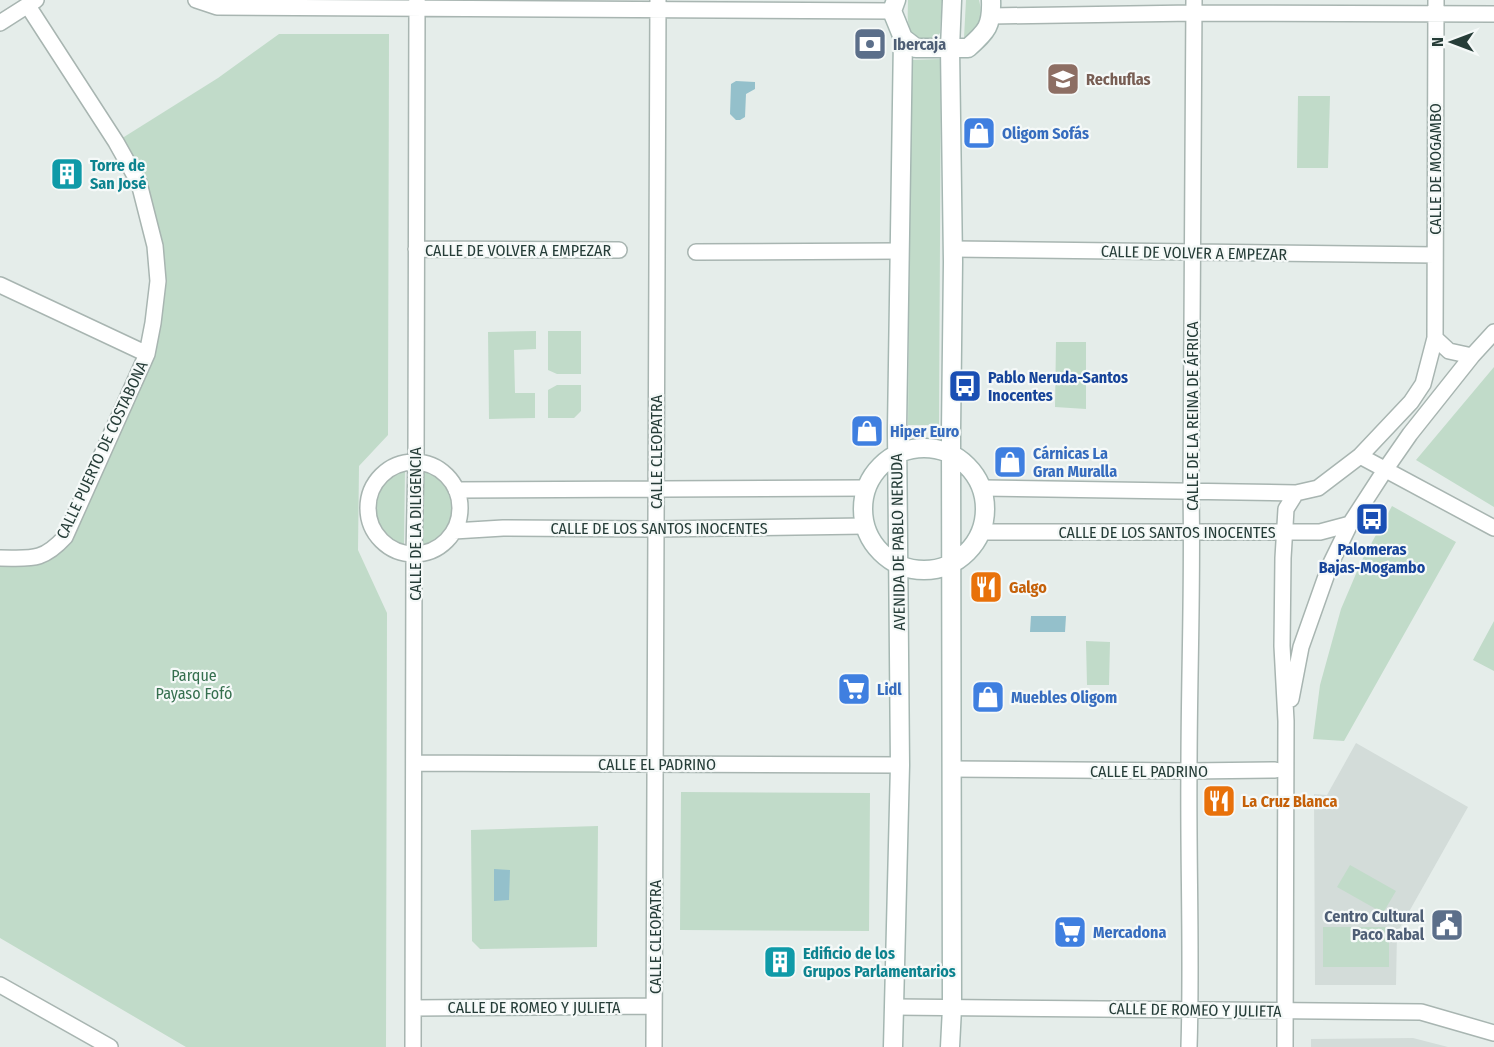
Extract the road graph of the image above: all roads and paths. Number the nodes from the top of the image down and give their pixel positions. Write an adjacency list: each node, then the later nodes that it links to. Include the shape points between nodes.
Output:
1 (196, 0): 5 (street, via 217,7)
2 (952, 0): 13 (main road)
3 (32, 3): 11 (street); 24 (street, CALLE PUERTO DE COSTABONA, via 139,183 155,246 158,281)
4 (658, 4): 5 (street); 6 (street); 31 (street, CALLE CLEOPATRA)
5 (417, 5): 14 (street, CALLE DE LA DILIGENCIA)
6 (894, 5): 12 (main road, AVENIDA DE PABLO NERUDA)
7 (1194, 6): 8 (street); 9 (street); 19 (street, CALLE DE LA REINA DE ÁFRICA)
8 (1436, 7): 10 (street); 20 (street, CALLE DE MOGAMBO)
9 (991, 8): 13 (main road, via 984,33 968,48)
10 (1494, 14)
11 (0, 23)
12 (903, 38): 13 (main road, via 916,48); 17 (main road, AVENIDA DE PABLO NERUDA)
13 (950, 48): 15 (main road)
14 (416, 249): 16 (street, CALLE DE VOLVER A EMPEZAR); 29 (street, CALLE DE LA DILIGENCIA)
15 (953, 249): 19 (street, CALLE DE VOLVER A EMPEZAR); 27 (main road)
16 (619, 250)
17 (900, 251): 18 (street); 26 (main road, AVENIDA DE PABLO NERUDA)
18 (696, 252)
19 (1193, 253): 20 (street, CALLE DE VOLVER A EMPEZAR); 35 (street, CALLE DE LA REINA DE ÁFRICA)
20 (1435, 255): 23 (street, CALLE DE MOGAMBO)
21 (0, 285): 24 (street)
22 (1494, 332): 25 (street)
23 (1435, 338): 25 (street, via 1449,351); 28 (street, CALLE DE MOGAMBO, via 1423,384)
24 (147, 354): 46 (street, CALLE PUERTO DE COSTABONA, via 65,537 54,549 34,558)
25 (1472, 356): 30 (street)
26 (897, 453): 27 (main road, via 924,447); 32 (main road, via 877,469); 48 (main road, AVENIDA DE PABLO NERUDA)
27 (951, 453): 33 (main road, via 972,469); 47 (main road)
28 (1360, 456): 30 (street); 36 (street, CALLE DE MOGAMBO, via 1318,488)
29 (416, 462): 34 (street, via 440,470); 45 (street, CALLE DE LA DILIGENCIA); 45 (street, via 401,464 377,480 368,507 376,535 400,552)
30 (1385, 470): 37 (street); 39 (street)
31 (656, 489): 32 (street); 34 (street); 40 (street, CALLE CLEOPATRA)
32 (866, 489): 38 (main road, via 862,508)
33 (983, 489): 35 (street); 43 (main road, via 986,511)
34 (456, 490): 41 (street, via 459,518)
35 (1191, 492): 36 (street); 44 (street, CALLE DE LA REINA DE ÁFRICA)
36 (1296, 493): 42 (street, via 1286,509)
37 (1350, 524): 42 (street, CALLE DE LOS SANTOS INOCENTES, via 1320,532); 49 (street, via 1330,565 1301,647)
38 (865, 526): 40 (street, CALLE DE LOS SANTOS INOCENTES); 48 (main road, via 877,549)
39 (1494, 528)
40 (656, 529): 41 (street, CALLE DE LOS SANTOS INOCENTES); 51 (street, CALLE CLEOPATRA)
41 (454, 531): 45 (street, via 437,548)
42 (1283, 531): 44 (street, CALLE DE LOS SANTOS INOCENTES); 49 (street)
43 (982, 532): 44 (street, CALLE DE LOS SANTOS INOCENTES); 47 (main road, via 970,552)
44 (1192, 532): 55 (street, CALLE DE LA REINA DE ÁFRICA)
45 (414, 554): 50 (street, CALLE DE LA DILIGENCIA)
46 (0, 558)
47 (951, 565): 48 (main road, via 925,571); 53 (main road)
48 (899, 566): 52 (main road, AVENIDA DE PABLO NERUDA)
49 (1286, 721): 62 (street)
50 (414, 763): 51 (street, CALLE EL PADRINO); 59 (street, CALLE DE LA DILIGENCIA)
51 (655, 764): 52 (street, CALLE EL PADRINO); 57 (street, CALLE CLEOPATRA)
52 (900, 765): 58 (main road, AVENIDA DE PABLO NERUDA)
53 (951, 770): 55 (street, CALLE EL PADRINO); 60 (main road)
54 (1275, 770): 55 (street, CALLE EL PADRINO)
55 (1189, 771): 61 (street, CALLE DE LA REINA DE ÁFRICA)
56 (0, 985): 64 (street)
57 (654, 1006): 59 (street, CALLE DE ROMEO Y JULIETA); 67 (street, CALLE CLEOPATRA)
58 (894, 1007): 60 (street, CALLE DE ROMEO Y JULIETA); 68 (main road, AVENIDA DE PABLO NERUDA)
59 (414, 1008): 66 (street, CALLE DE LA DILIGENCIA)
60 (952, 1008): 61 (street, CALLE DE ROMEO Y JULIETA); 69 (main road)
61 (1190, 1010): 62 (street, CALLE DE ROMEO Y JULIETA); 70 (street, CALLE DE LA REINA DE ÁFRICA)
62 (1285, 1011): 63 (street, CALLE DE ROMEO Y JULIETA, via 1421,1012); 71 (street)
63 (1494, 1033)
64 (88, 1042): 65 (street)
65 (110, 1047)
66 (413, 1047)
67 (654, 1047)
68 (893, 1047)
69 (950, 1047)
70 (1189, 1047)
71 (1285, 1047)

